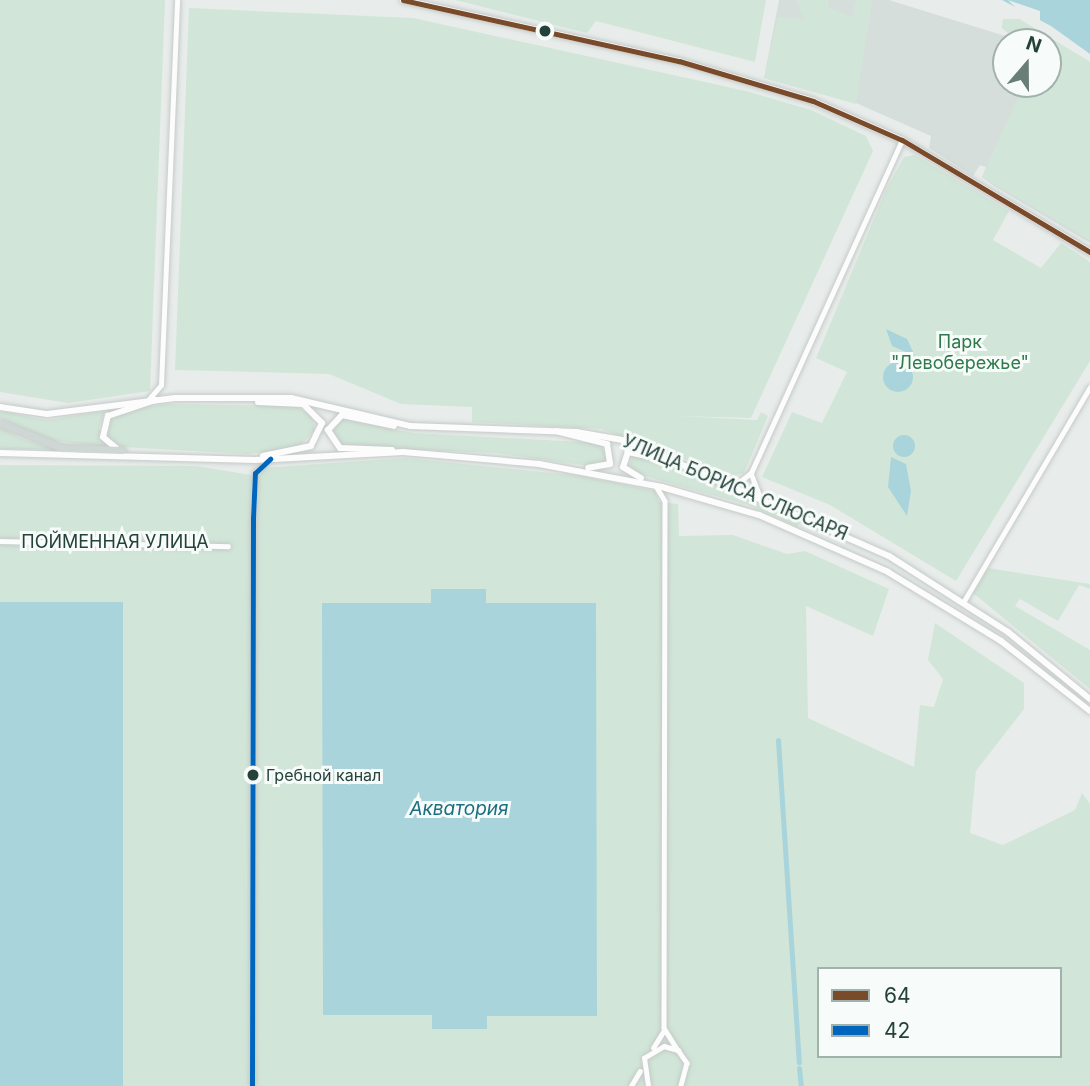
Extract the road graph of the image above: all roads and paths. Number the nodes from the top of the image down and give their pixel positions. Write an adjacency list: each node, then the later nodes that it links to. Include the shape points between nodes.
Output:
1 (177, 0): 7 (street, via 161,385)
2 (403, 0): 3 (main road, via 760,82)
3 (902, 140): 4 (main road); 22 (street)
4 (1090, 252)
5 (1090, 387): 30 (street)
6 (251, 398): 7 (main road, УЛИЦА БОРИСА СЛЮСАРЯ); 10 (main road, УЛИЦА БОРИСА СЛЮСАРЯ, via 320,401); 18 (main road, via 303,404 322,424 311,446)
7 (151, 400): 8 (main road, УЛИЦА БОРИСА СЛЮСАРЯ, via 47,414); 12 (main road, via 119,409 104,421 103,437)
8 (0, 407)
9 (0, 423): 12 (main road, via 62,448)
10 (410, 426): 11 (main road, УЛИЦА БОРИСА СЛЮСАРЯ); 13 (main road, via 342,415 330,425 329,435 340,448)
11 (556, 431): 19 (main road, УЛИЦА БОРИСА СЛЮСАРЯ, via 615,438); 20 (main road, via 603,441 612,451 606,468)
12 (122, 450): 15 (main road)
13 (403, 452): 17 (main road, УЛИЦА БОРИСА СЛЮСАРЯ); 20 (main road, УЛИЦА БОРИСА СЛЮСАРЯ)
14 (0, 453): 15 (main road, УЛИЦА БОРИСА СЛЮСАРЯ)
15 (156, 455): 16 (main road, УЛИЦА БОРИСА СЛЮСАРЯ)
16 (241, 459): 18 (main road, УЛИЦА БОРИСА СЛЮСАРЯ); 21 (street)
17 (270, 459): 18 (main road, УЛИЦА БОРИСА СЛЮСАРЯ); 21 (street)
18 (256, 460)
19 (674, 460): 23 (main road, УЛИЦА БОРИСА СЛЮСАРЯ); 24 (main road, via 638,450 623,458 629,474)
20 (563, 467): 24 (main road, УЛИЦА БОРИСА СЛЮСАРЯ)
21 (255, 473): 37 (street)
22 (751, 473): 23 (street, via 739,482); 26 (street)
23 (723, 480): 26 (main road, УЛИЦА БОРИСА СЛЮСАРЯ)
24 (659, 486): 25 (main road, УЛИЦА БОРИСА СЛЮСАРЯ); 27 (street)
25 (681, 492): 27 (street); 32 (main road, УЛИЦА БОРИСА СЛЮСАРЯ, via 798,531 922,591 1001,641)
26 (759, 494): 30 (main road, УЛИЦА БОРИСА СЛЮСАРЯ, via 806,514)
27 (665, 501): 33 (street)
28 (0, 541): 29 (street, ПОЙМЕННАЯ УЛИЦА)
29 (228, 546)
30 (964, 601): 31 (main road, УЛИЦА БОРИСА СЛЮСАРЯ)
31 (1090, 699)
32 (1090, 711)
33 (664, 1028): 34 (street); 35 (street)
34 (678, 1050): 35 (street); 40 (street, via 688,1072)
35 (650, 1051): 36 (street)
36 (641, 1067): 38 (street); 39 (street)
37 (252, 1086)
38 (631, 1086)
39 (648, 1086)
40 (681, 1086)

